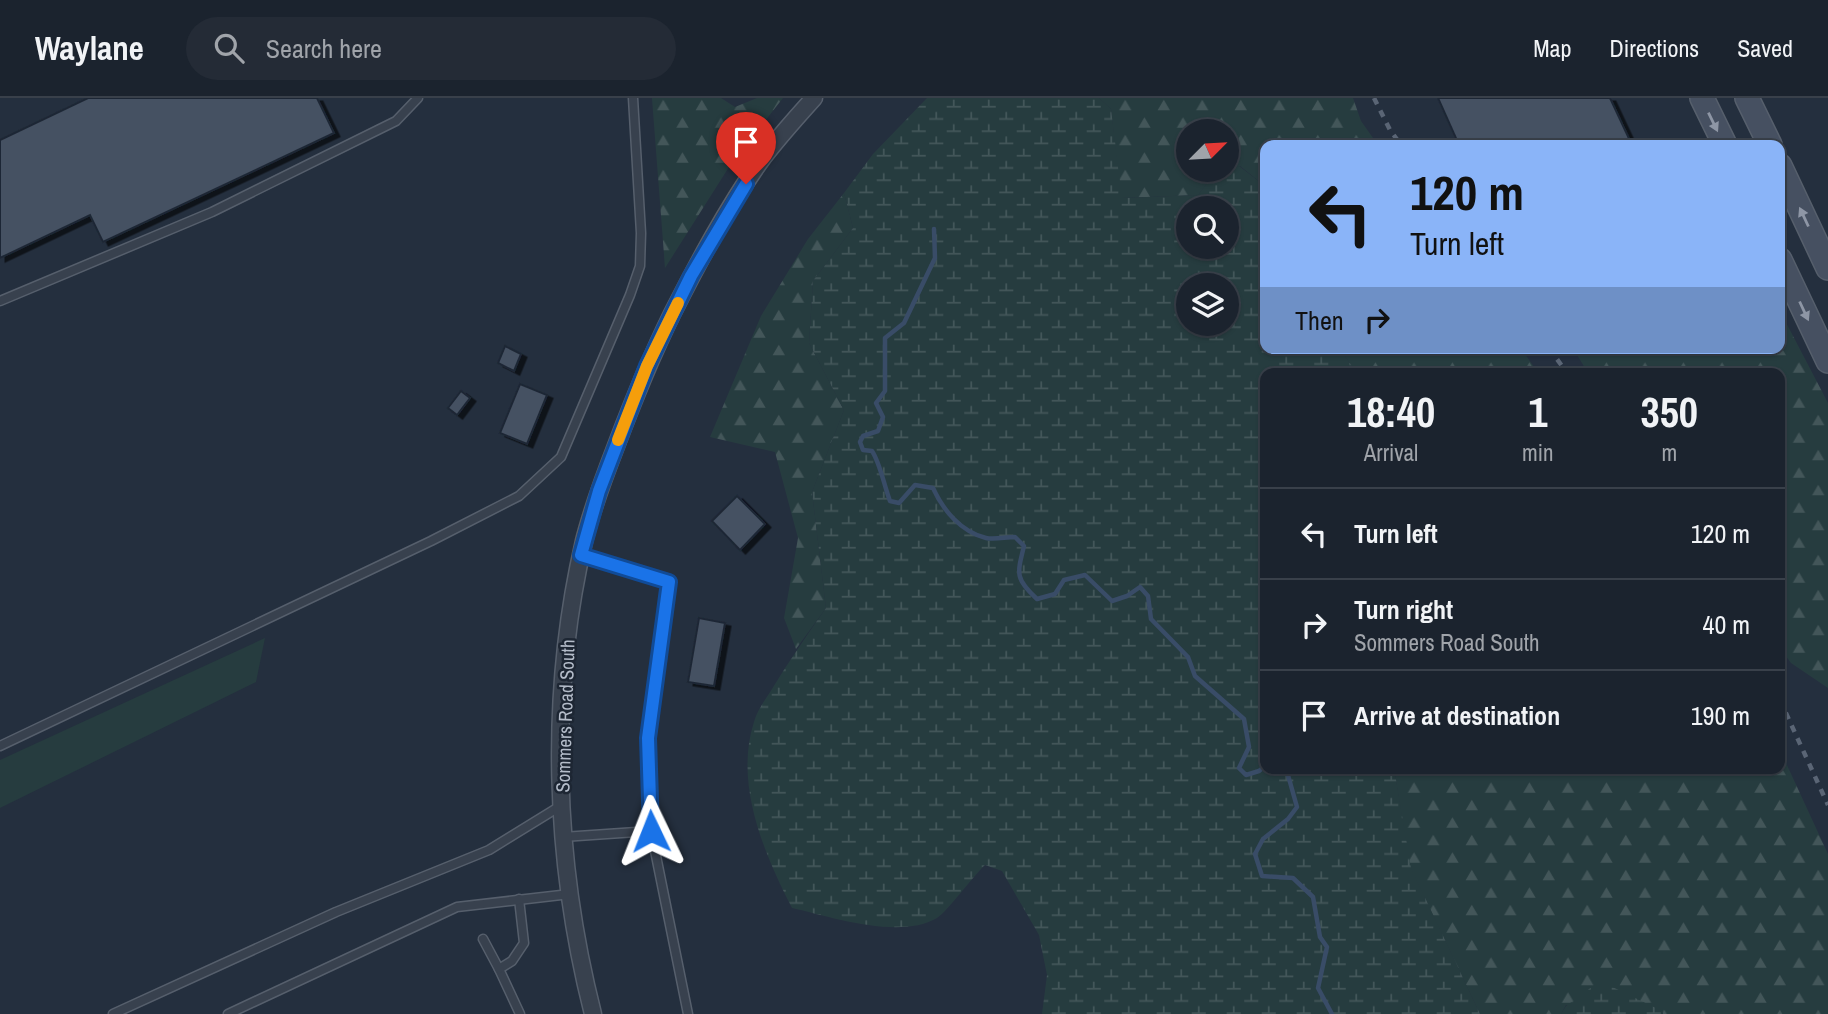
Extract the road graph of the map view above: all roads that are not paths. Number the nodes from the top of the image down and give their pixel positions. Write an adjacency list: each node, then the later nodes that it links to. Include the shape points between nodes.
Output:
1 (418, 98): 11 (lane, via 396,121 212,212)
2 (633, 98): 14 (lane, via 640,266 561,457 519,496)
3 (814, 98): 13 (street, Sommers Road South, via 759,164 691,276 647,366)
4 (1702, 98): 6 (main road, one-way to 6)
5 (1747, 98): 7 (main road)
6 (1723, 140)
7 (1768, 140)
8 (1785, 181): 9 (main road, one-way to 8)
9 (1828, 268)
10 (1785, 271): 12 (main road, one-way to 12)
11 (0, 301)
12 (1828, 361)
13 (581, 555): 15 (street, Sommers Road South, via 562,681); 16 (lane, via 669,582 648,738)
14 (0, 746)
15 (562, 805): 17 (street, Sommers Road South); 22 (lane, via 489,850 336,912)
16 (651, 831): 17 (lane); 26 (lane)
17 (563, 838): 18 (street, Sommers Road South)
18 (570, 894): 19 (lane); 25 (street, Sommers Road South)
19 (519, 899): 21 (lane, via 524,943 513,961); 23 (lane, via 457,907)
20 (483, 939): 21 (lane)
21 (499, 969): 24 (lane)
22 (113, 1014)
23 (228, 1014)
24 (520, 1014)
25 (593, 1014)
26 (688, 1014)

